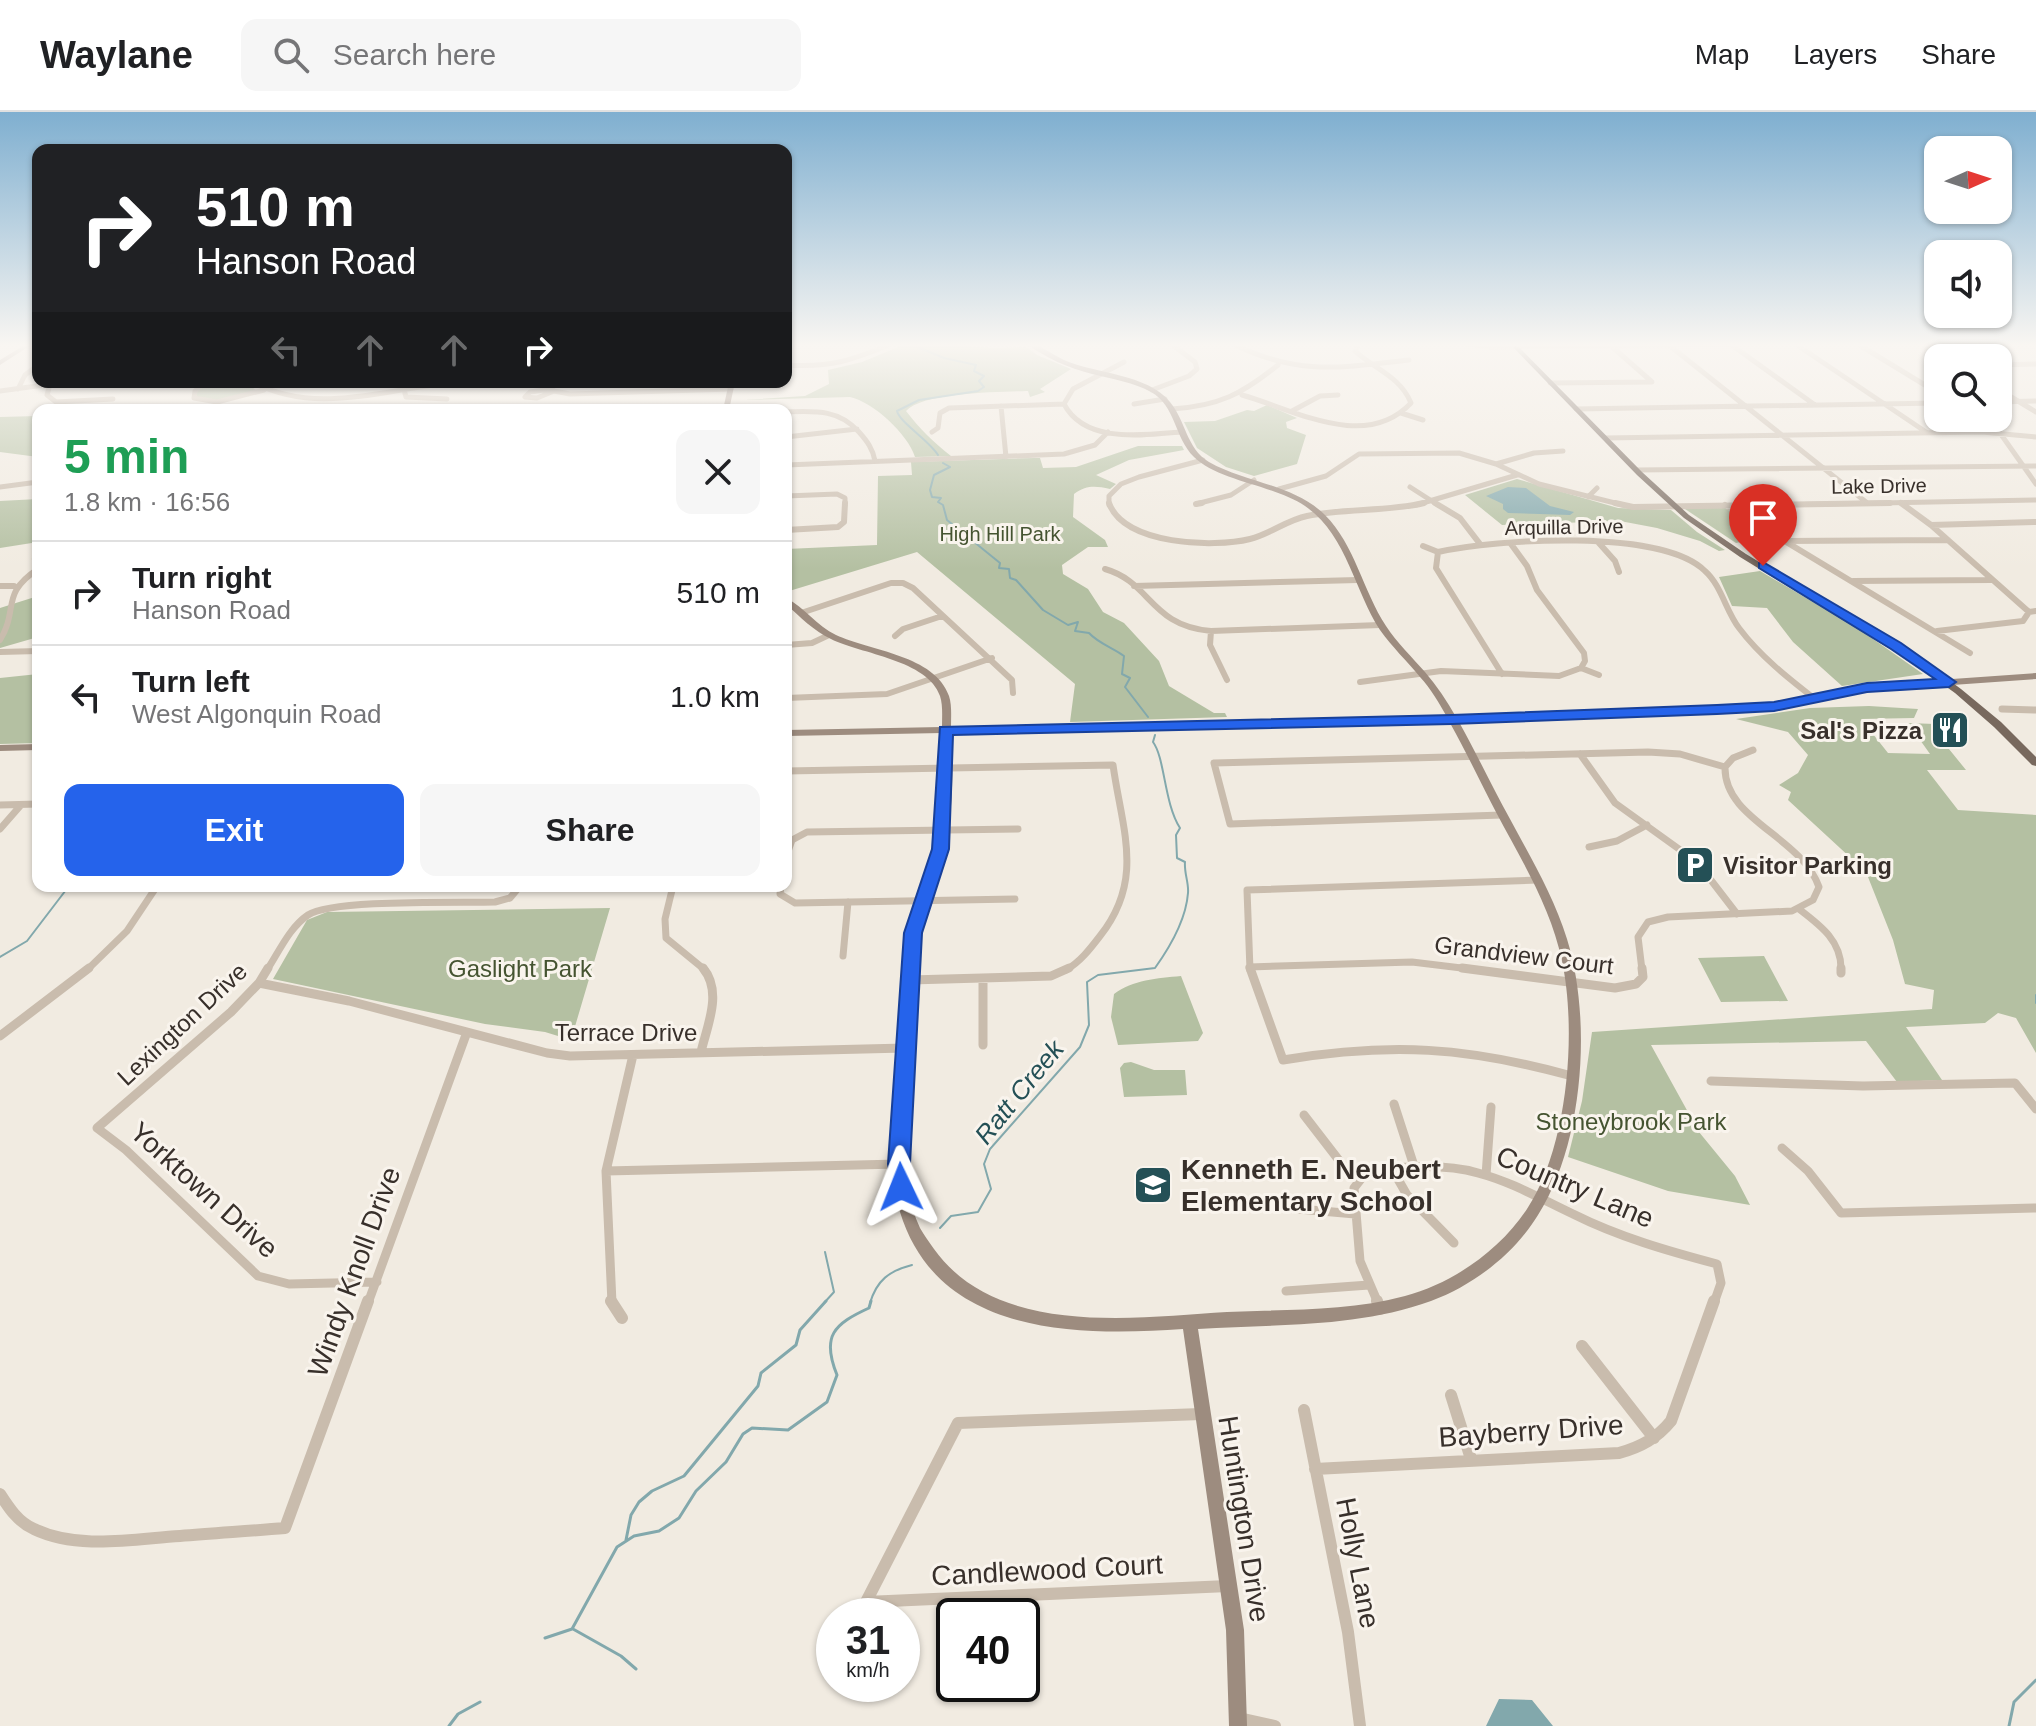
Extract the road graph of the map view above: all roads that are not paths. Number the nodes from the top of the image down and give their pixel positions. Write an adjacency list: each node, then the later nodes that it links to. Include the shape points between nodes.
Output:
1 (847, 418): 13 (street)
2 (938, 418): 14 (street)
3 (1002, 418): 24 (street)
4 (1070, 418): 15 (street)
5 (1176, 418): 16 (street)
6 (1310, 418): 7 (street, via 1344,424)
7 (1384, 418)
8 (1418, 418): 12 (street)
9 (1585, 418): 22 (main road)
10 (1762, 418): 19 (street)
11 (1905, 418): 17 (street)
12 (1423, 420)
13 (857, 429): 20 (street); 26 (street)
14 (932, 432)
15 (1108, 432): 16 (street); 24 (street, via 1079,452)
16 (1181, 432): 25 (street)
17 (1927, 433): 18 (street); 19 (street)
18 (2000, 433): 21 (street); 29 (street)
19 (1783, 435): 22 (street); 31 (street)
20 (792, 436)
21 (2036, 437)
22 (1605, 438): 32 (main road)
23 (1563, 451): 27 (street)
24 (1006, 457): 26 (street)
25 (1203, 460): 34 (street); 50 (street, via 1126,482 1109,496 1109,506 1145,533 1194,543 1246,540 1288,521)
26 (875, 461): 28 (street)
27 (1496, 464): 33 (street, Lake Drive); 40 (street, Lake Drive, via 1452,452 1371,452 1347,457 1323,478)
28 (792, 465)
29 (2024, 465): 30 (street); 31 (street); 36 (street)
30 (2036, 466)
31 (1823, 467): 32 (street); 45 (street)
32 (1637, 470): 49 (main road)
33 (1517, 475): 42 (street, Lake Drive); 43 (street)
34 (1254, 480): 40 (street); 47 (street, via 1231,495)
35 (32, 483): 37 (street)
36 (2036, 484)
37 (0, 487)
38 (1410, 487): 43 (street)
39 (1597, 488): 42 (street)
40 (1279, 489): 50 (street)
41 (792, 496): 53 (street, via 845,498 844,522 838,527)
42 (1588, 497): 49 (street, Lake Drive, via 1633,507)
43 (1432, 499): 50 (street, via 1404,507); 57 (street, via 1460,518)
44 (2036, 500): 46 (street, Lake Drive)
45 (1867, 502): 46 (street, Lake Drive); 48 (street, Lake Drive)
46 (1901, 502): 52 (street)
47 (1196, 504)
48 (1724, 505): 49 (street, Lake Drive); 55 (street)
49 (1674, 506): 93 (main road)
50 (1320, 514): 64 (street)
51 (2036, 522): 52 (street)
52 (1931, 525): 54 (street)
53 (792, 530)
54 (1948, 540): 55 (street); 65 (street)
55 (1782, 541): 66 (street)
56 (1598, 542): 58 (street, Arquilla Drive); 62 (street); 96 (street, Arquilla Drive, via 1650,545 1701,566 1739,628)
57 (1480, 544): 58 (street, Arquilla Drive); 60 (street, Arquilla Drive)
58 (1511, 544): 85 (street, via 1584,653)
59 (1423, 546): 60 (street)
60 (1438, 552): 87 (street, via 1436,568)
61 (1105, 569): 69 (street)
62 (1619, 572)
63 (32, 573): 68 (street)
64 (1358, 580): 69 (street); 74 (street)
65 (1991, 580): 66 (street); 71 (street)
66 (1852, 581): 76 (street)
67 (0, 586): 68 (street)
68 (14, 586): 79 (street)
69 (1134, 586): 75 (street, via 1168,619)
70 (792, 605): 72 (street)
71 (2033, 612): 76 (street, via 2023,621)
72 (801, 613): 73 (street, via 897,582 913,588); 77 (street)
73 (942, 616): 78 (street); 84 (street)
74 (1380, 625): 75 (street); 86 (street)
75 (1211, 631): 91 (street, via 1210,645)
76 (1937, 631): 83 (street)
77 (829, 635): 80 (street); 90 (street)
78 (895, 636)
79 (0, 640)
80 (792, 645)
81 (32, 651): 82 (street)
82 (0, 652)
83 (1970, 653)
84 (992, 658): 90 (street); 94 (street, via 1012,680)
85 (1581, 668): 87 (street, via 1559,676); 88 (street)
86 (1420, 673): 87 (street); 92 (street); 99 (street)
87 (1502, 674)
88 (1599, 675)
89 (2036, 676): 93 (street)
90 (935, 678): 95 (street, via 878,696); 100 (street, via 945,697)
91 (1227, 680)
92 (1360, 682)
93 (1949, 682): 96 (street, via 1867,688); 107 (main road)
94 (1013, 693)
95 (792, 698)
96 (1815, 699): 99 (street, via 1774,706)
97 (2002, 709): 98 (street)
98 (2036, 710)
99 (1452, 720): 100 (street); 106 (street)
100 (946, 730): 101 (street); 109 (street)
101 (792, 733)
102 (32, 747): 103 (street)
103 (0, 748)
104 (1753, 750): 108 (street)
105 (1580, 754): 106 (street); 108 (street, via 1665,753); 115 (street, via 1615,803)
106 (1472, 756): 114 (street); 114 (street, via 1214,763 1230,824)
107 (2036, 763)
108 (1725, 767): 129 (street, via 1735,801 1790,844 1812,869 1817,891)
109 (945, 768): 110 (street); 118 (street); 134 (street, via 1113,765 1127,881 1123,901 1081,960 1062,973)
110 (792, 771)
111 (32, 804): 113 (street)
112 (0, 805): 113 (street)
113 (21, 805): 116 (street)
114 (1502, 815): 121 (street)
115 (1647, 825): 120 (street, via 1617,841); 130 (street, via 1697,862)
116 (0, 829)
117 (1018, 829): 118 (street)
118 (943, 830): 119 (street, via 807,832); 127 (street)
119 (792, 838)
120 (1589, 847)
121 (1538, 880): 132 (street, via 1247,890); 136 (street, via 1552,908)
122 (153, 892): 139 (street, via 101,956)
123 (515, 892): 137 (street, Lexington Drive, via 495,902 320,909 296,925)
124 (672, 892): 142 (street, via 664,930 674,948 705,969 712,983)
125 (782, 892): 128 (street, via 795,903)
126 (1015, 899): 127 (street)
127 (923, 901): 128 (street); 135 (street, via 913,933)
128 (848, 902): 131 (street)
129 (1799, 909): 130 (street, Grandview Court); 133 (street, via 1834,940)
130 (1737, 914): 136 (street, Grandview Court, via 1648,922 1638,937 1644,968 1636,984 1615,988)
131 (843, 956)
132 (1249, 967): 136 (street, Grandview Court, via 1417,962); 144 (street, via 1283,1060 1462,1051)
133 (1841, 973)
134 (983, 979): 135 (street); 140 (street)
135 (910, 980): 141 (street)
136 (1572, 981): 144 (street)
137 (259, 983): 138 (street, Terrace Drive); 150 (street, Lexington Drive)
138 (467, 1032): 143 (street, Terrace Drive, via 547,1053); 164 (street, Windy Knoll Drive)
139 (0, 1036)
140 (983, 1045)
141 (905, 1048): 142 (street, Terrace Drive); 152 (street)
142 (701, 1052): 143 (street, Terrace Drive)
143 (633, 1055): 155 (street)
144 (1572, 1076): 158 (street, via 1570,1104)
145 (1711, 1081): 148 (street, via 1852,1088 2015,1083)
146 (1394, 1104): 153 (street)
147 (1491, 1107): 156 (street)
148 (2036, 1109)
149 (1304, 1115): 157 (street)
150 (97, 1128): 164 (street, Yorktown Drive, via 258,1276 313,1285)
151 (1782, 1148): 160 (street, via 1841,1213)
152 (899, 1164): 155 (street); 169 (street, via 905,1208 919,1241 941,1269 981,1300 1049,1323)
153 (1414, 1166): 154 (street, Country Lane); 156 (street, Country Lane)
154 (1391, 1167): 157 (street, Country Lane, via 1368,1170); 162 (street, via 1407,1195)
155 (606, 1171): 168 (street, via 610,1300)
156 (1486, 1175): 158 (street, Country Lane)
157 (1359, 1179): 161 (street)
158 (1542, 1196): 163 (street, Country Lane, via 1629,1238); 167 (street, via 1510,1240 1455,1283)
159 (1266, 1206): 161 (street)
160 (2036, 1208)
161 (1355, 1214): 165 (street, via 1360,1261)
162 (1454, 1243)
163 (1717, 1264): 174 (street, Bayberry Drive, via 1721,1283 1671,1421)
164 (377, 1282): 177 (street, Windy Knoll Drive, via 285,1528 89,1541 24,1524 12,1516)
165 (1369, 1285): 166 (street); 167 (street)
166 (1286, 1291)
167 (1380, 1309): 169 (street)
168 (622, 1318)
169 (1189, 1321): 173 (street, Huntington Drive)
170 (1582, 1346): 174 (street)
171 (1451, 1395): 175 (street)
172 (1304, 1410): 176 (street, Holly Lane)
173 (1201, 1414): 178 (street, Huntington Drive); 178 (street, Candlewood Court, via 958,1423 866,1602)
174 (1654, 1438): 175 (street, Bayberry Drive, via 1619,1453)
175 (1471, 1459): 176 (street, Bayberry Drive)
176 (1315, 1469): 181 (street, Holly Lane, via 1348,1632)
177 (0, 1494)
178 (1229, 1586): 179 (street, Huntington Drive)
179 (1239, 1722): 180 (street)
180 (1275, 1726)
181 (1360, 1726)

